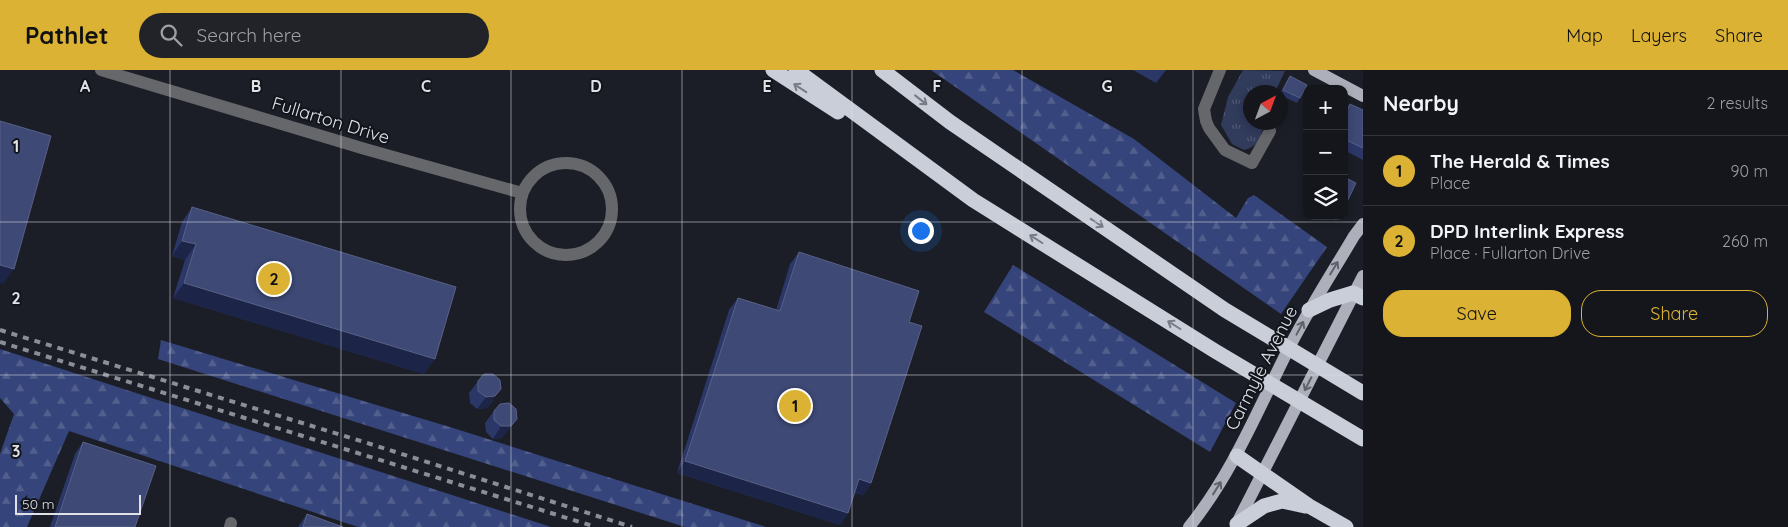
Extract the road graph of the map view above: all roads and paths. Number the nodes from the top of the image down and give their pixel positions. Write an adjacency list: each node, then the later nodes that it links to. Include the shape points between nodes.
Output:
1 (102, 70): 9 (street, Fullarton Drive)
2 (773, 70): 10 (highway, one-way to 2)
3 (796, 70): 10 (highway)
4 (882, 70): 15 (highway, one-way to 15, via 950,122 1225,310)
5 (1220, 70): 8 (street, via 1204,110 1209,128 1225,150 1252,164)
6 (1314, 70): 7 (main road)
7 (1363, 96)
8 (1270, 131)
9 (522, 193): 9 (street, via 528,180 539,170 551,164 580,164 603,181 611,199 612,218 600,241 589,249 577,254 551,253 527,236 519,208)
10 (973, 200): 16 (highway, one-way to 10)
11 (1363, 224): 14 (main road, Carmyle Avenue, one-way to 11)
12 (1363, 276): 13 (main road)
13 (1358, 296): 14 (highway, via 1330,300); 18 (main road, one-way to 18)
14 (1309, 310): 17 (main road, Carmyle Avenue, one-way to 14)
15 (1363, 393)
16 (1363, 439)
17 (1237, 456): 18 (highway); 21 (main road, Carmyle Avenue, one-way to 17)
18 (1263, 475): 19 (highway); 20 (main road)
19 (1309, 506): 20 (highway, via 1282,501 1264,506); 22 (highway)
20 (1236, 526)
21 (1189, 527)
22 (1346, 527)

